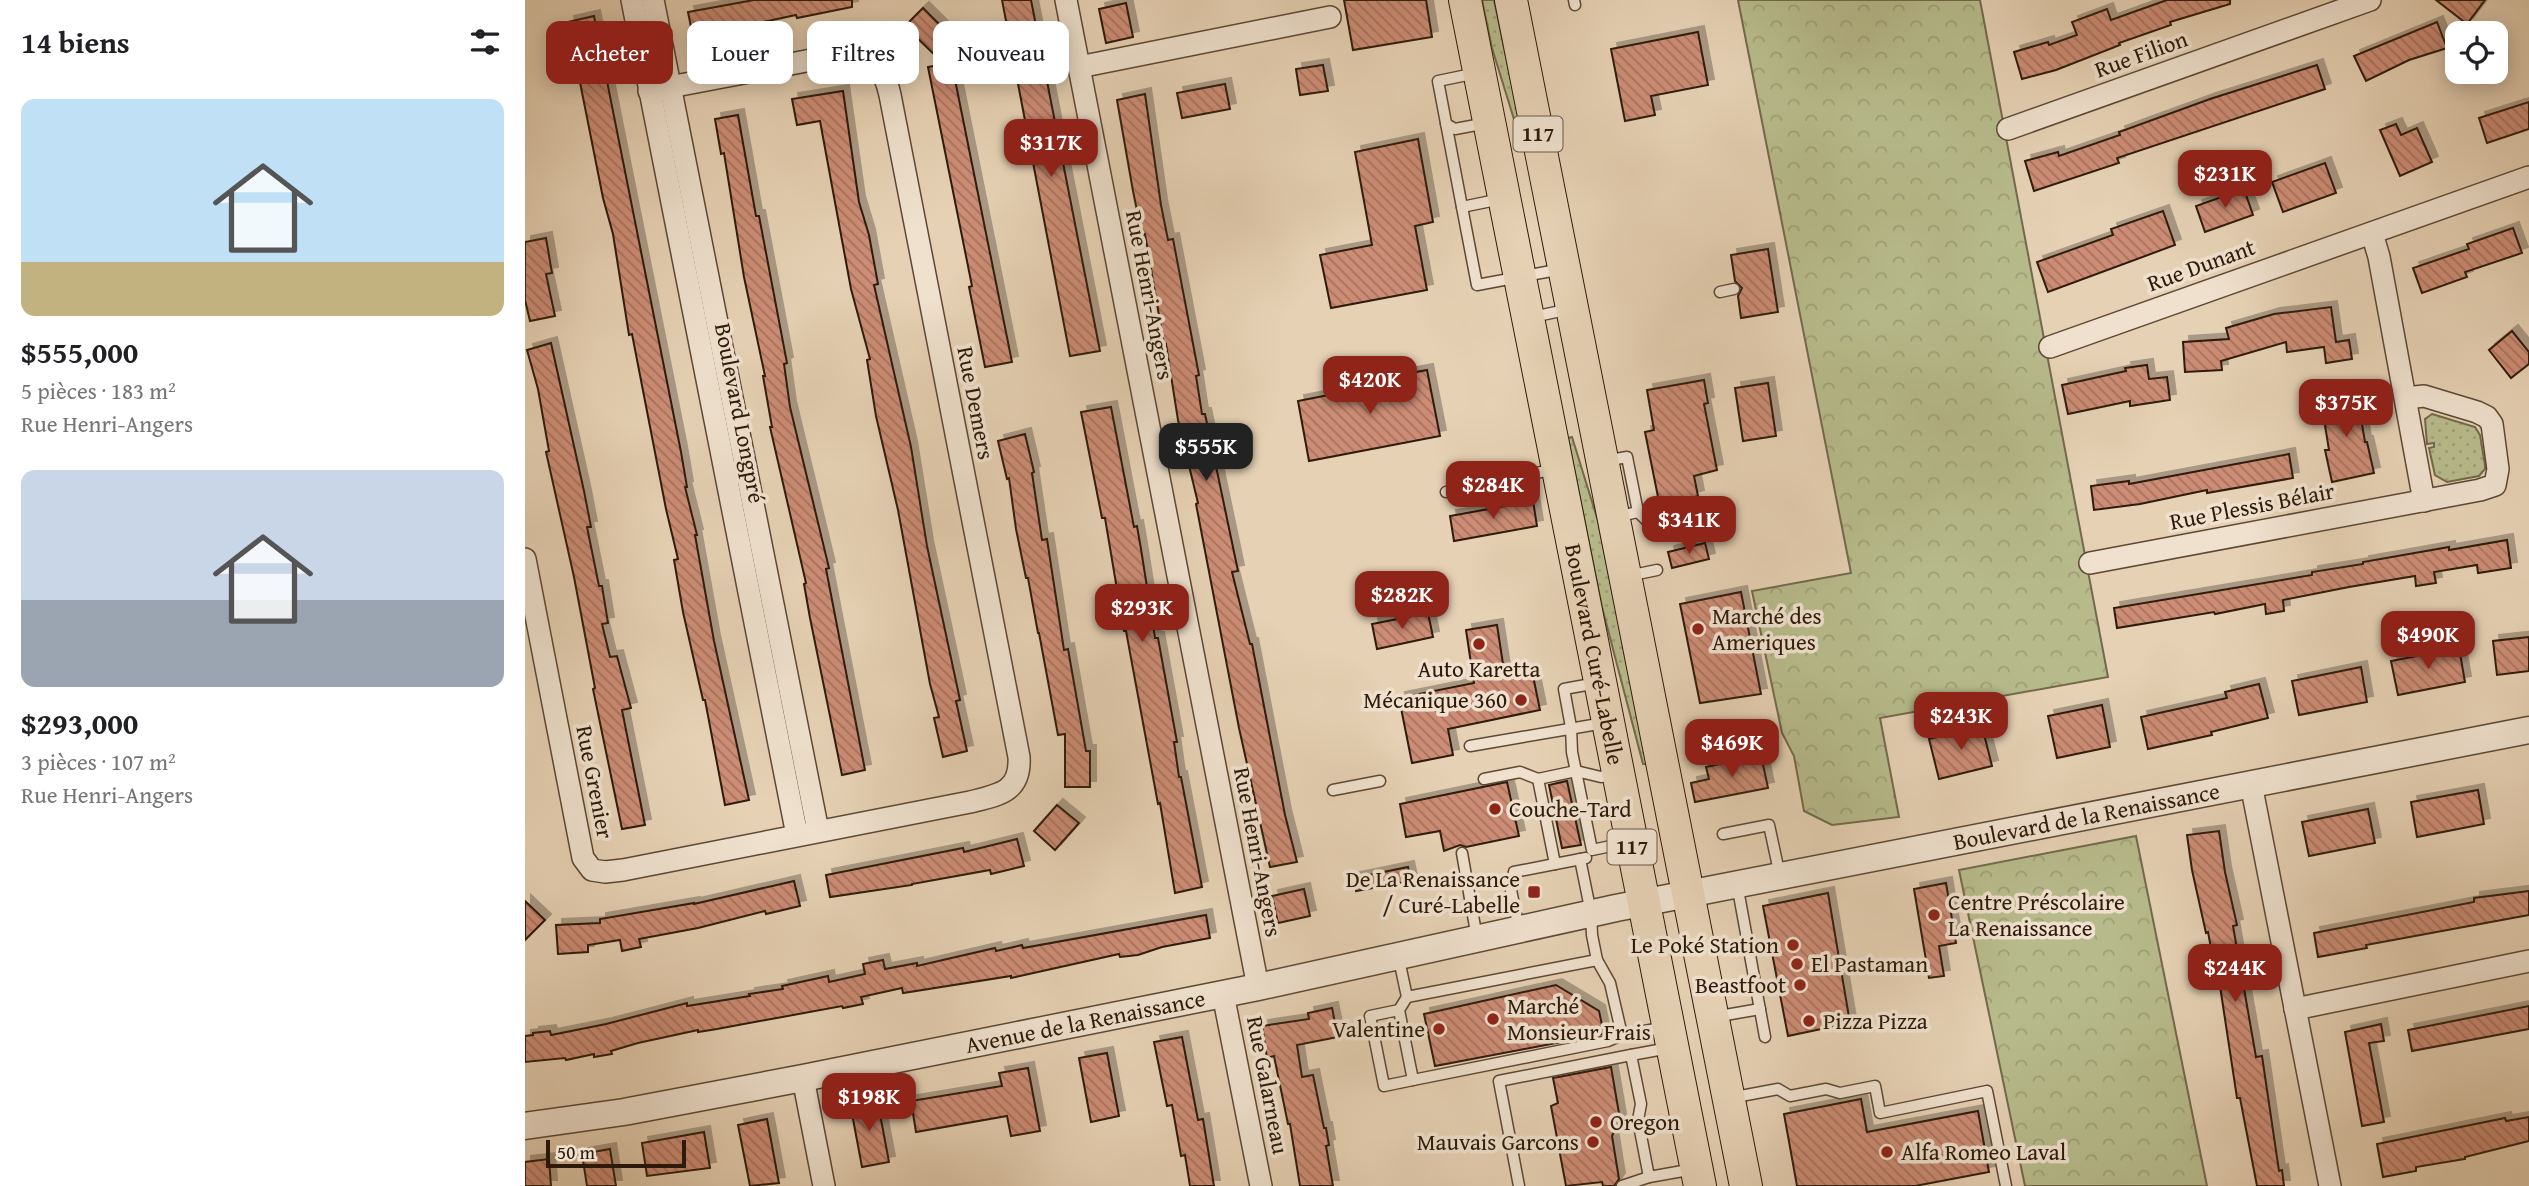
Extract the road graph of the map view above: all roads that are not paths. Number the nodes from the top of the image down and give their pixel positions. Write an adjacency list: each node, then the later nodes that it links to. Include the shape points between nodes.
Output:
1 (632, 0): 10 (street, Boulevard Longpré)
2 (653, 0): 10 (street, Boulevard Longpré)
3 (1066, 0): 8 (street, Rue Henri-Angers)
4 (1465, 0): 9 (main road, Boulevard Curé-Labelle / 117)
5 (1511, 0): 18 (main road, Boulevard Curé-Labelle / 117)
6 (2370, 0): 13 (street, Rue Filion)
7 (1330, 17): 8 (street)
8 (1079, 67): 64 (street, Rue Henri-Angers)
9 (1479, 72): 11 (main road, Boulevard Curé-Labelle / 117); 12 (lane, via 1438,81)
10 (659, 89): 47 (street, Boulevard Longpré); 47 (street, Rue Demers, via 855,53 877,64 890,95 1019,771 1010,787 993,797)
11 (1489, 123): 12 (lane, via 1455,129); 15 (main road, Boulevard Curé-Labelle / 117)
12 (1446, 124): 16 (lane)
13 (2008, 129)
14 (2529, 177): 17 (street, Rue Dunant)
15 (1504, 199): 16 (lane); 19 (main road, Boulevard Curé-Labelle / 117)
16 (1462, 207): 19 (lane, via 1477,285)
17 (2372, 233): 24 (street, Rue Dunant); 25 (street)
18 (1565, 268): 19 (lane); 22 (main road, Boulevard Curé-Labelle / 117)
19 (1519, 277): 23 (main road, Boulevard Curé-Labelle / 117)
20 (1734, 289): 21 (lane)
21 (1720, 292)
22 (1573, 309): 23 (lane, via 1542,315); 29 (main road, Boulevard Curé-Labelle / 117, via 1603,462)
23 (1529, 324): 26 (main road, Boulevard Curé-Labelle / 117)
24 (2050, 347)
25 (2406, 398): 28 (street); 28 (street, Rue Plessis Bélair, via 2424,396 2477,412 2490,420 2493,430 2498,469 2495,485)
26 (1558, 469): 27 (lane); 35 (main road, Boulevard Curé-Labelle / 117)
27 (1446, 492)
28 (2424, 501): 32 (street, Rue Plessis Bélair)
29 (1626, 515): 30 (lane); 34 (main road, Boulevard Curé-Labelle / 117)
30 (1657, 531)
31 (525, 559): 47 (street, Rue Grenier, via 588,867 613,872)
32 (2090, 563)
33 (1657, 570): 34 (lane)
34 (1625, 576): 56 (main road, Boulevard Curé-Labelle / 117)
35 (1600, 682): 36 (main road, Boulevard Curé-Labelle / 117); 37 (lane, via 1563,689)
36 (1607, 722): 37 (lane); 41 (main road, Boulevard Curé-Labelle / 117)
37 (1571, 727): 39 (lane); 40 (lane)
38 (2529, 730): 45 (street, Boulevard de la Renaissance)
39 (1470, 746)
40 (1576, 771): 41 (lane, via 1601,778); 43 (lane); 50 (lane)
41 (1618, 774): 49 (main road, Boulevard Curé-Labelle / 117)
42 (1485, 779): 43 (lane, via 1520,772)
43 (1538, 779): 53 (lane)
44 (1380, 780): 46 (lane)
45 (2251, 784): 54 (street, Boulevard de la Renaissance); 68 (street)
46 (1333, 790)
47 (807, 833)
48 (1723, 834): 54 (lane, via 1769,825)
49 (1631, 842): 50 (lane); 57 (main road, Boulevard Curé-Labelle / 117)
50 (1592, 850): 52 (lane)
51 (1462, 853): 60 (lane)
52 (1580, 859): 53 (lane); 58 (lane)
53 (1555, 864): 59 (lane, via 1514,872 1511,890)
54 (1780, 876): 55 (street, Boulevard de la Renaissance)
55 (1737, 884): 56 (street, Boulevard de la Renaissance); 67 (lane)
56 (1688, 894): 57 (street, Boulevard de la Renaissance); 70 (main road, Boulevard Curé-Labelle / 117)
57 (1643, 903): 58 (street, Avenue de la Renaissance); 72 (main road, Boulevard Curé-Labelle / 117)
58 (1591, 913): 59 (street, Avenue de la Renaissance); 62 (lane)
59 (1519, 929): 60 (street, Avenue de la Renaissance)
60 (1478, 938): 61 (street, Avenue de la Renaissance)
61 (1398, 956): 64 (street, Avenue de la Renaissance); 66 (lane)
62 (1597, 960): 66 (lane); 71 (lane, via 1610,983)
63 (2529, 961): 68 (street)
64 (1258, 987): 65 (street, Avenue de la Renaissance)
65 (1223, 994): 75 (street, Avenue de la Renaissance); 82 (street, Rue Galarneau)
66 (1407, 997): 69 (lane)
67 (1760, 1009): 70 (lane); 73 (lane)
68 (2295, 1009): 87 (street)
69 (1399, 1010): 76 (lane); 76 (lane, via 1370,1016 1384,1086)
70 (1713, 1018): 77 (main road, Boulevard Curé-Labelle / 117)
71 (1622, 1035): 72 (lane); 76 (lane)
72 (1670, 1037): 74 (lane); 80 (main road, Boulevard Curé-Labelle / 117)
73 (1765, 1037)
74 (1631, 1055): 79 (lane); 83 (lane, via 1499,1081)
75 (803, 1078): 78 (street, Avenue de la Renaissance); 81 (street)
76 (1413, 1080)
77 (1729, 1098): 85 (main road, Boulevard Curé-Labelle / 117); 86 (lane, via 1778,1090 1790,1096 1826,1089 1840,1093 1875,1086 1880,1113 1987,1091)
78 (525, 1126)
79 (1649, 1177): 80 (lane); 84 (lane)
80 (1698, 1177)
81 (824, 1186)
82 (1261, 1186)
83 (1519, 1186)
84 (1622, 1186)
85 (1746, 1186)
86 (2006, 1186)
87 (2330, 1186)

